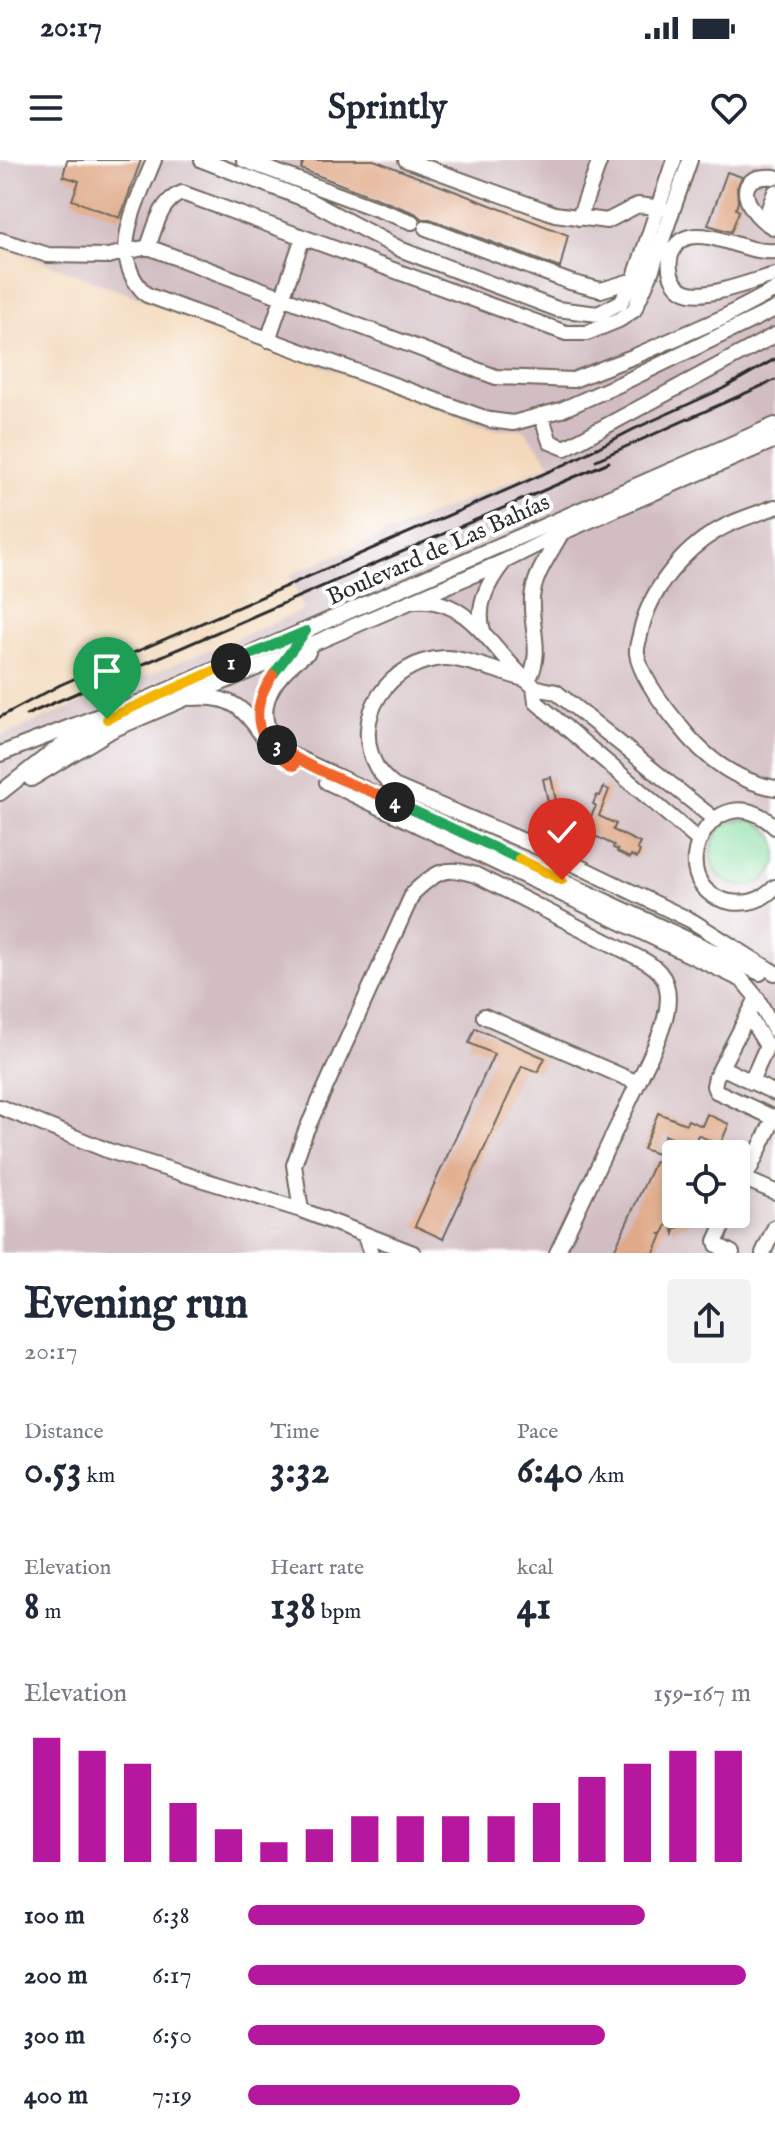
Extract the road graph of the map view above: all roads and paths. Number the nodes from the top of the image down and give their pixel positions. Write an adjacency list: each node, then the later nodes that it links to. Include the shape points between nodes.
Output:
1 (154, 160): 19 (street, via 130,220)
2 (202, 160): 11 (street)
3 (244, 160): 9 (street)
4 (406, 160): 13 (street)
5 (600, 160): 13 (street)
6 (674, 160): 12 (street)
7 (690, 160): 12 (street)
8 (775, 177): 15 (street, via 758,176 746,194 755,214)
9 (315, 185): 11 (street); 22 (street, via 570,282 601,290)
10 (775, 192): 14 (street, via 768,211)
11 (310, 201): 22 (street, via 402,250 557,309 598,314 621,302)
12 (665, 208): 13 (street, via 638,205 607,221); 16 (street, via 634,310 587,333 566,333); 22 (street)
13 (579, 218)
14 (775, 219)
15 (775, 228)
16 (303, 237): 18 (street, via 182,193 163,207); 24 (street)
17 (0, 240): 19 (street, via 48,255 108,256)
18 (148, 247): 19 (street); 24 (street)
19 (125, 251): 27 (street, via 131,275 147,295)
20 (775, 251): 21 (street, via 688,237 678,243 669,267 680,289 703,294)
21 (775, 275)
22 (634, 280)
23 (775, 290): 24 (street, via 722,318 573,380 496,377)
24 (283, 297): 27 (street)
25 (775, 309): 28 (street, via 620,384)
26 (775, 335): 28 (street, via 565,448 550,442)
27 (268, 340): 28 (street, via 490,420 513,423)
28 (541, 415)
29 (775, 425): 36 (street, Boulevard de Las Bahías)
30 (775, 440): 32 (street, Boulevard de Las Bahías)
31 (775, 507): 44 (street, via 719,529 685,554 643,616 637,653 656,697 688,737 721,767)
32 (561, 533): 33 (street, Boulevard de Las Bahías); 39 (street, via 532,598 536,661)
33 (505, 561): 34 (street, Boulevard de Las Bahías); 37 (street, via 492,576 482,603 480,617)
34 (408, 602): 35 (street, Boulevard de Las Bahías); 37 (street, via 427,600 458,609)
35 (380, 614): 38 (street, Boulevard de Las Bahías); 42 (street, via 314,649 279,678 267,696)
36 (306, 631): 38 (street); 40 (street, Boulevard de Las Bahías)
37 (488, 641): 39 (street)
38 (290, 653): 41 (street, Boulevard de Las Bahías); 42 (street, via 261,695 258,716)
39 (531, 684): 46 (street, via 556,692); 48 (street, via 536,702); 50 (street, via 448,658 413,664 392,677 376,700 369,725 371,754 379,771 394,786 545,850 692,921)
40 (141, 702): 43 (street); 45 (street, Boulevard de Las Bahías, via 79,734)
41 (172, 703): 42 (street, via 203,697 223,700 250,716); 45 (street, Boulevard de Las Bahías, via 85,744)
42 (269, 740): 51 (street, via 303,761); 52 (street, via 294,766 742,980)
43 (0, 754)
44 (775, 788)
45 (0, 796)
46 (714, 819): 47 (street, via 741,811 755,813); 48 (street)
47 (775, 827)
48 (698, 840): 49 (street, via 696,869 712,894 740,903)
49 (773, 894)
50 (775, 973)
51 (775, 980)
52 (757, 998): 53 (street); 55 (street)
53 (748, 1015): 56 (street); 57 (street, via 767,1046)
54 (484, 1016): 58 (street)
55 (775, 1031)
56 (721, 1067): 57 (street); 61 (street, via 716,1091)
57 (751, 1082): 59 (street)
58 (638, 1083): 65 (street, via 667,1017 661,973 476,875 456,868 431,876 413,893 305,1133 294,1165); 71 (street)
59 (775, 1093)
60 (0, 1107): 65 (street, via 109,1151)
61 (775, 1117): 62 (street)
62 (750, 1169)
63 (750, 1181): 64 (street)
64 (775, 1192)
65 (301, 1210): 68 (street)
66 (775, 1227): 73 (street)
67 (722, 1228): 72 (street, via 717,1245)
68 (364, 1234): 69 (street); 70 (street)
69 (371, 1253)
70 (413, 1253)
71 (557, 1253)
72 (732, 1253)
73 (763, 1253)

